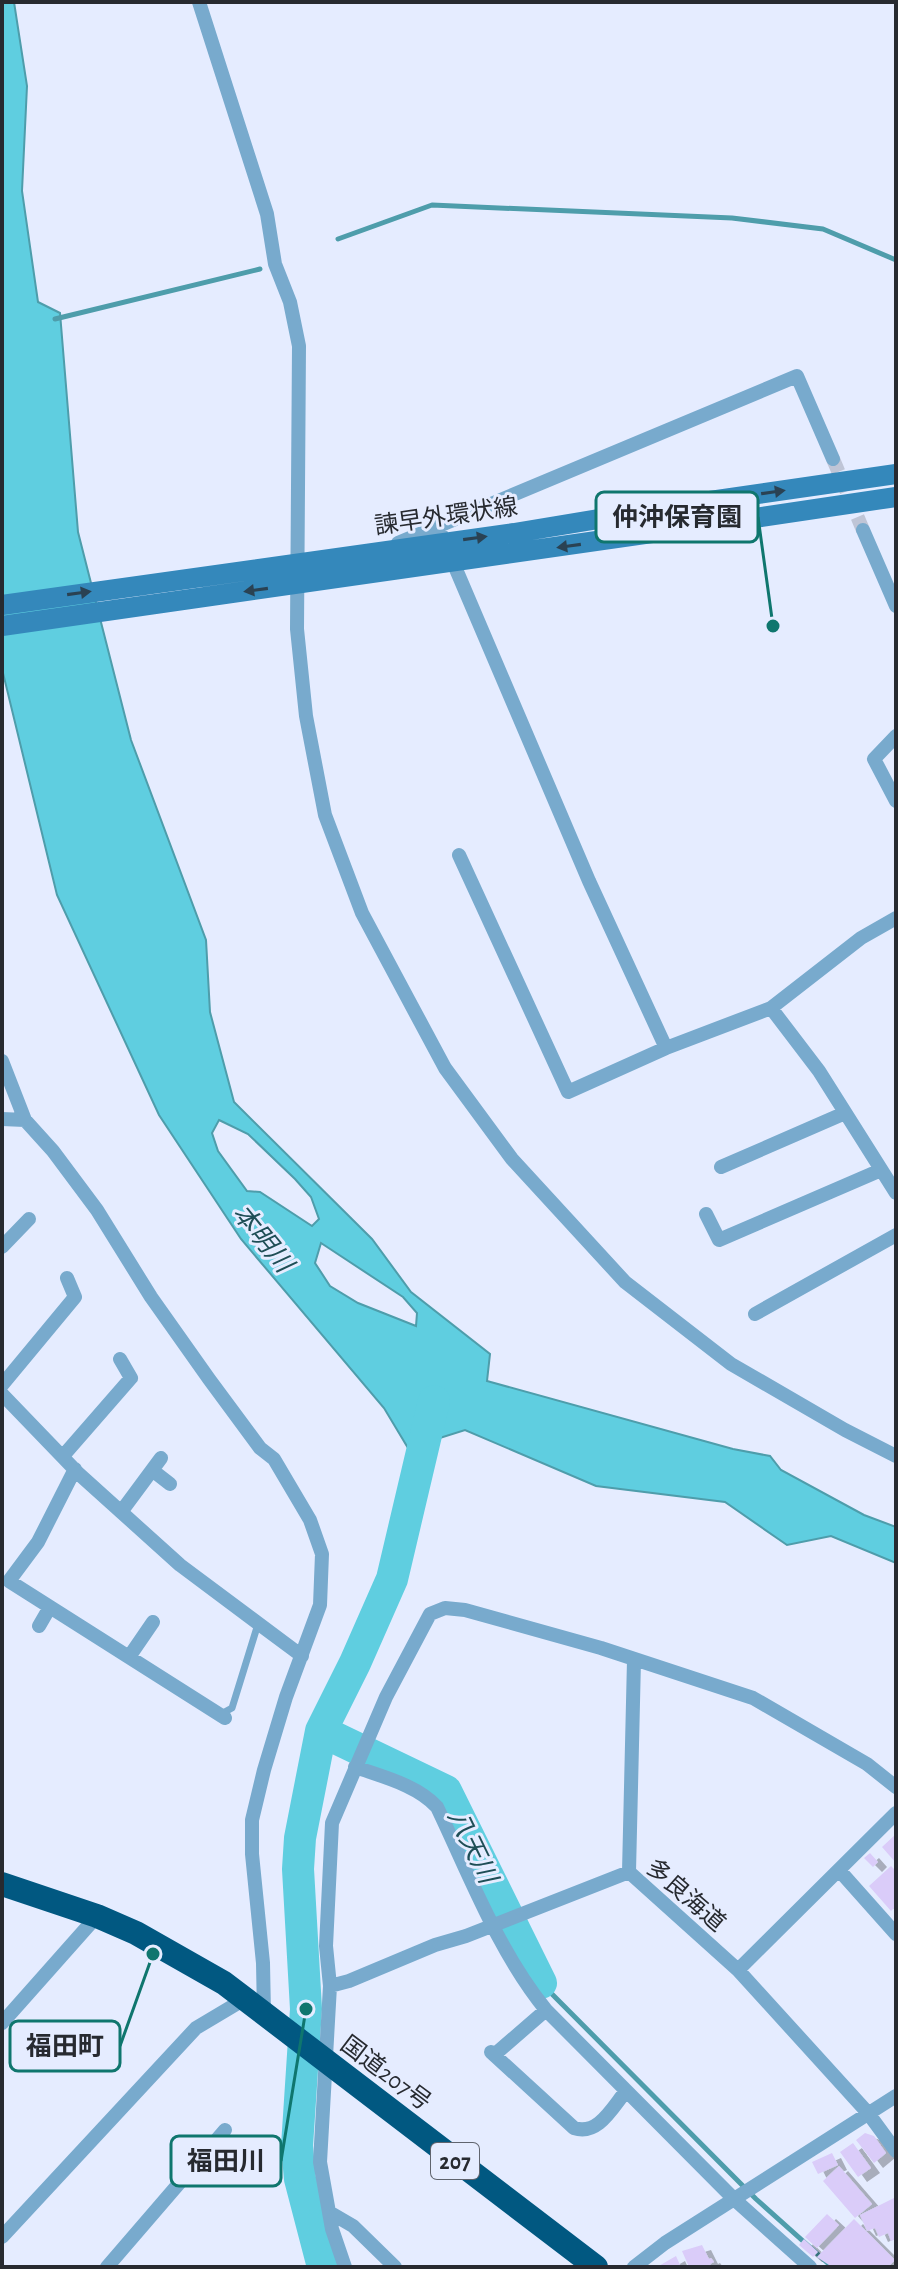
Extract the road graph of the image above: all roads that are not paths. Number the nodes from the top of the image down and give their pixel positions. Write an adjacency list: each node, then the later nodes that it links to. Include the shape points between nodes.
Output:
1 (199, 2): 34 (street, via 267,214 275,264 299,346 297,629 306,716 325,815 362,913 445,1068 512,1159 625,1282 731,1364)
2 (833, 459): 5 (street, via 797,376)
3 (896, 474): 8 (main road, 諫早外環状線, one-way to 3, bridge)
4 (896, 497): 10 (main road, 諫早外環状線, one-way to 10, bridge)
5 (438, 527): 7 (street); 16 (street)
6 (863, 530): 9 (street)
7 (373, 554)
8 (2, 605)
9 (896, 606)
10 (2, 626)
11 (896, 736): 12 (street, via 874,759)
12 (896, 801)
13 (459, 855): 16 (street, via 568,1092)
14 (896, 918): 15 (street, via 861,938)
15 (771, 1008): 16 (street); 18 (street)
16 (666, 1048)
17 (2, 1061): 20 (street)
18 (845, 1113): 21 (street); 22 (street)
19 (2, 1119): 20 (street)
20 (25, 1120): 44 (street, via 97,1210 209,1379 274,1459 310,1520 322,1554 320,1605)
21 (721, 1167)
22 (881, 1170): 23 (street); 24 (street, via 719,1240)
23 (896, 1193)
24 (706, 1214)
25 (29, 1219): 27 (street)
26 (896, 1235): 29 (street)
27 (2, 1247)
28 (67, 1278): 31 (street, via 75,1297)
29 (755, 1314)
30 (120, 1359): 33 (street, via 131,1378)
31 (2, 1385)
32 (2, 1394): 33 (street)
33 (63, 1456): 36 (street)
34 (896, 1456)
35 (161, 1458): 37 (street)
36 (75, 1469): 39 (street); 40 (street, via 38,1542 9,1581)
37 (152, 1470): 38 (street); 39 (street)
38 (170, 1484)
39 (121, 1512): 42 (street)
40 (50, 1607): 43 (street); 45 (street)
41 (153, 1622): 45 (street)
42 (258, 1624): 44 (street); 47 (lane, via 232,1708)
43 (39, 1626)
44 (302, 1656): 61 (street, via 252,1820)
45 (129, 1657): 47 (street)
46 (634, 1660): 48 (street, via 445,1608 430,1614 412,1645); 49 (street, via 753,1698 867,1764); 52 (street)
47 (222, 1716)
48 (355, 1767): 55 (street, via 405,1786 437,1807); 58 (street, via 331,1838 326,1946)
49 (896, 1787)
50 (896, 1813): 51 (street)
51 (839, 1870): 56 (street); 57 (street)
52 (629, 1872): 55 (street, 多良海道); 57 (street, 多良海道)
53 (3, 1885): 54 (highway, 国道207号 / 207)
54 (97, 1916): 59 (highway, 国道207号 / 207, via 161,1946); 62 (street)
55 (493, 1925): 58 (street, 多良海道); 60 (street)
56 (896, 1934)
57 (738, 1970): 66 (street, 多良海道)
58 (330, 1986): 63 (street)
59 (243, 2000): 61 (highway, 国道207号 / 207); 71 (street, via 196,2028)
60 (546, 2010): 64 (street); 64 (street, via 492,2054 574,2128 585,2132 595,2128)
61 (268, 2019): 63 (highway, 国道207号 / 207)
62 (2, 2023)
63 (320, 2058): 70 (street, via 320,2162); 75 (highway, 国道207号 / 207)
64 (626, 2091): 69 (street)
65 (896, 2096): 66 (street)
66 (868, 2113): 68 (street, 多良海道); 69 (street)
67 (225, 2130): 72 (street)
68 (896, 2151)
69 (734, 2199): 76 (street); 77 (street)
70 (329, 2212): 73 (street); 74 (street, via 353,2226)
71 (2, 2237)
72 (107, 2267)
73 (345, 2267)
74 (395, 2267)
75 (596, 2267)
76 (634, 2267)
77 (810, 2267)

